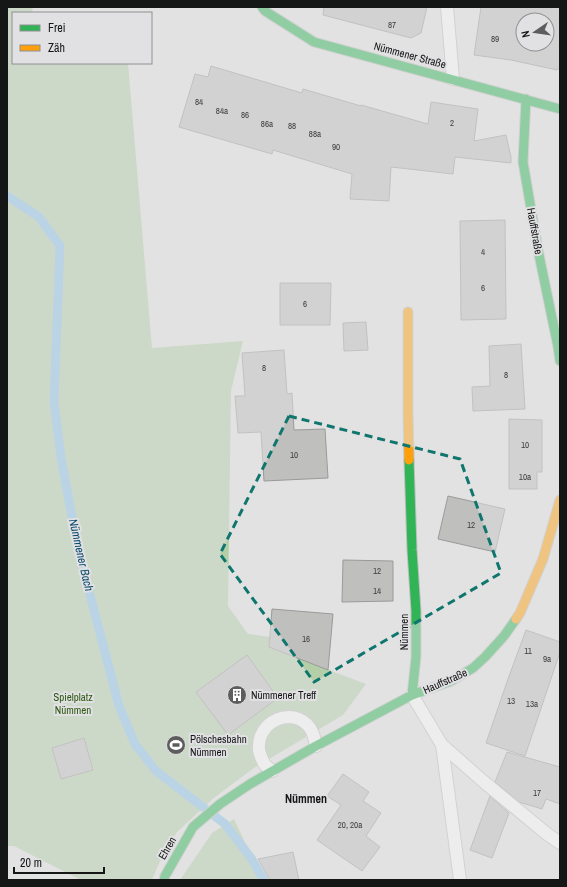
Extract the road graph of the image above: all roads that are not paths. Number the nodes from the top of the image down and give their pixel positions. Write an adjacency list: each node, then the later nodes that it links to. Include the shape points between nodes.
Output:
1 (262, 7): 3 (street, Nümmener Straße, via 314,42)
2 (448, 7): 3 (lane)
3 (453, 79): 4 (street, Nümmener Straße)
4 (526, 99): 5 (street, Nümmener Straße); 7 (street, Hauffstraße, via 524,162)
5 (560, 108)
6 (408, 312): 9 (street, Nümmen, via 408,413 416,611 416,657)
7 (560, 361)
8 (560, 500): 9 (street, Hauffstraße, via 543,559 520,613 504,636 474,668)
9 (412, 695): 10 (lane, Hauffstraße); 11 (street)
10 (442, 745): 13 (lane, Hauffstraße, via 518,811); 15 (lane)
11 (316, 746): 12 (street); 12 (lane, via 310,728 302,721 283,718 273,721 265,728 259,746 260,756)
12 (272, 771): 14 (street, Ehren, via 220,804 195,825)
13 (560, 843)
14 (164, 880)
15 (460, 880)

